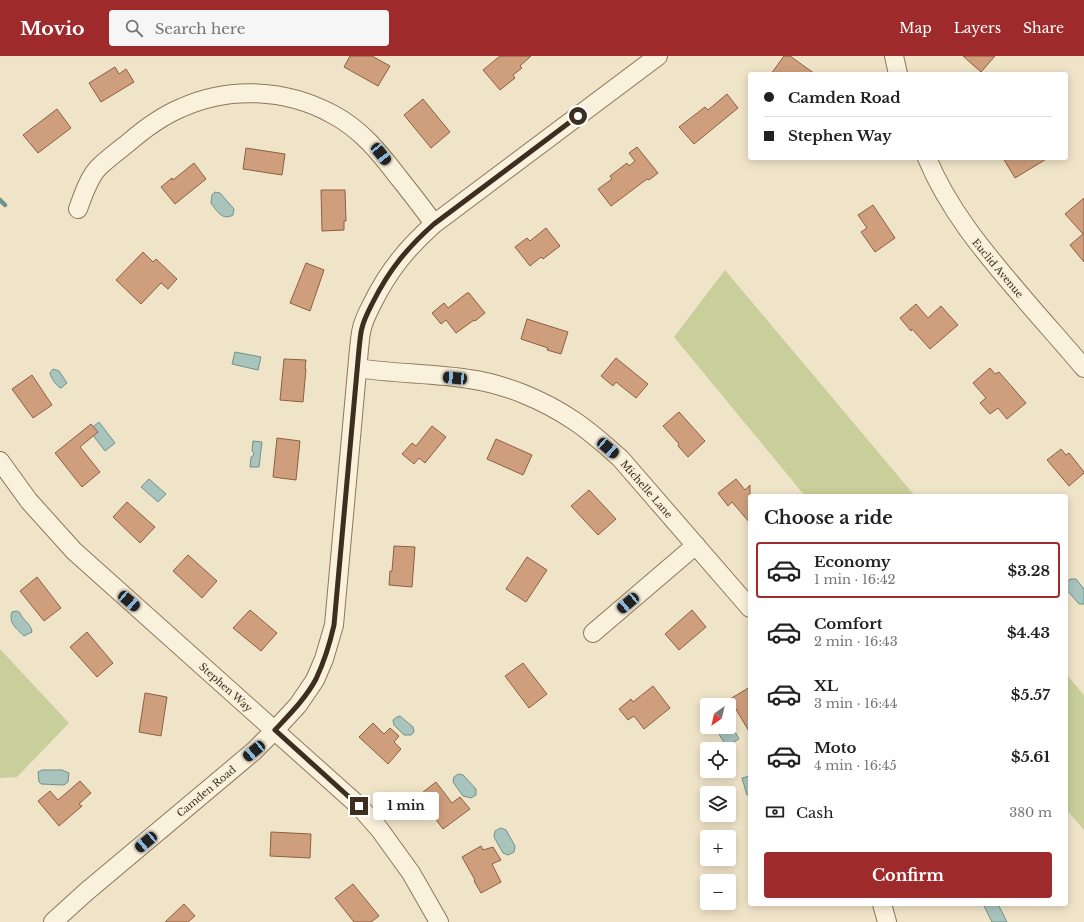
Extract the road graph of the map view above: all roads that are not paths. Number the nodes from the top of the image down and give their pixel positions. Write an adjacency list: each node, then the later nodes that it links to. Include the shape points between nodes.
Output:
1 (658, 56): 6 (street, Camden Road)
2 (894, 56): 3 (street)
3 (898, 72)
4 (928, 160): 8 (street, Euclid Avenue, via 950,202 987,256)
5 (78, 209): 6 (street, via 97,169 148,127 180,108 201,100 232,94 267,93 298,99 333,114 360,132 381,154)
6 (434, 224): 7 (street, Camden Road, via 414,242 381,286 362,328)
7 (358, 368): 10 (street, Michelle Lane, via 470,379 507,388 543,403 573,420 620,458); 13 (street, Camden Road, via 334,625 315,680 298,705)
8 (1084, 368)
9 (0, 461): 13 (street, Stephen Way, via 29,502 74,551)
10 (696, 545): 11 (street, Michelle Lane); 12 (street)
11 (748, 606)
12 (593, 633)
13 (275, 730): 15 (street, Camden Road, via 254,751); 16 (street, Stephen Way, via 359,806 380,830 411,873)
14 (883, 906): 17 (street)
15 (53, 922)
16 (439, 922)
17 (887, 922)

